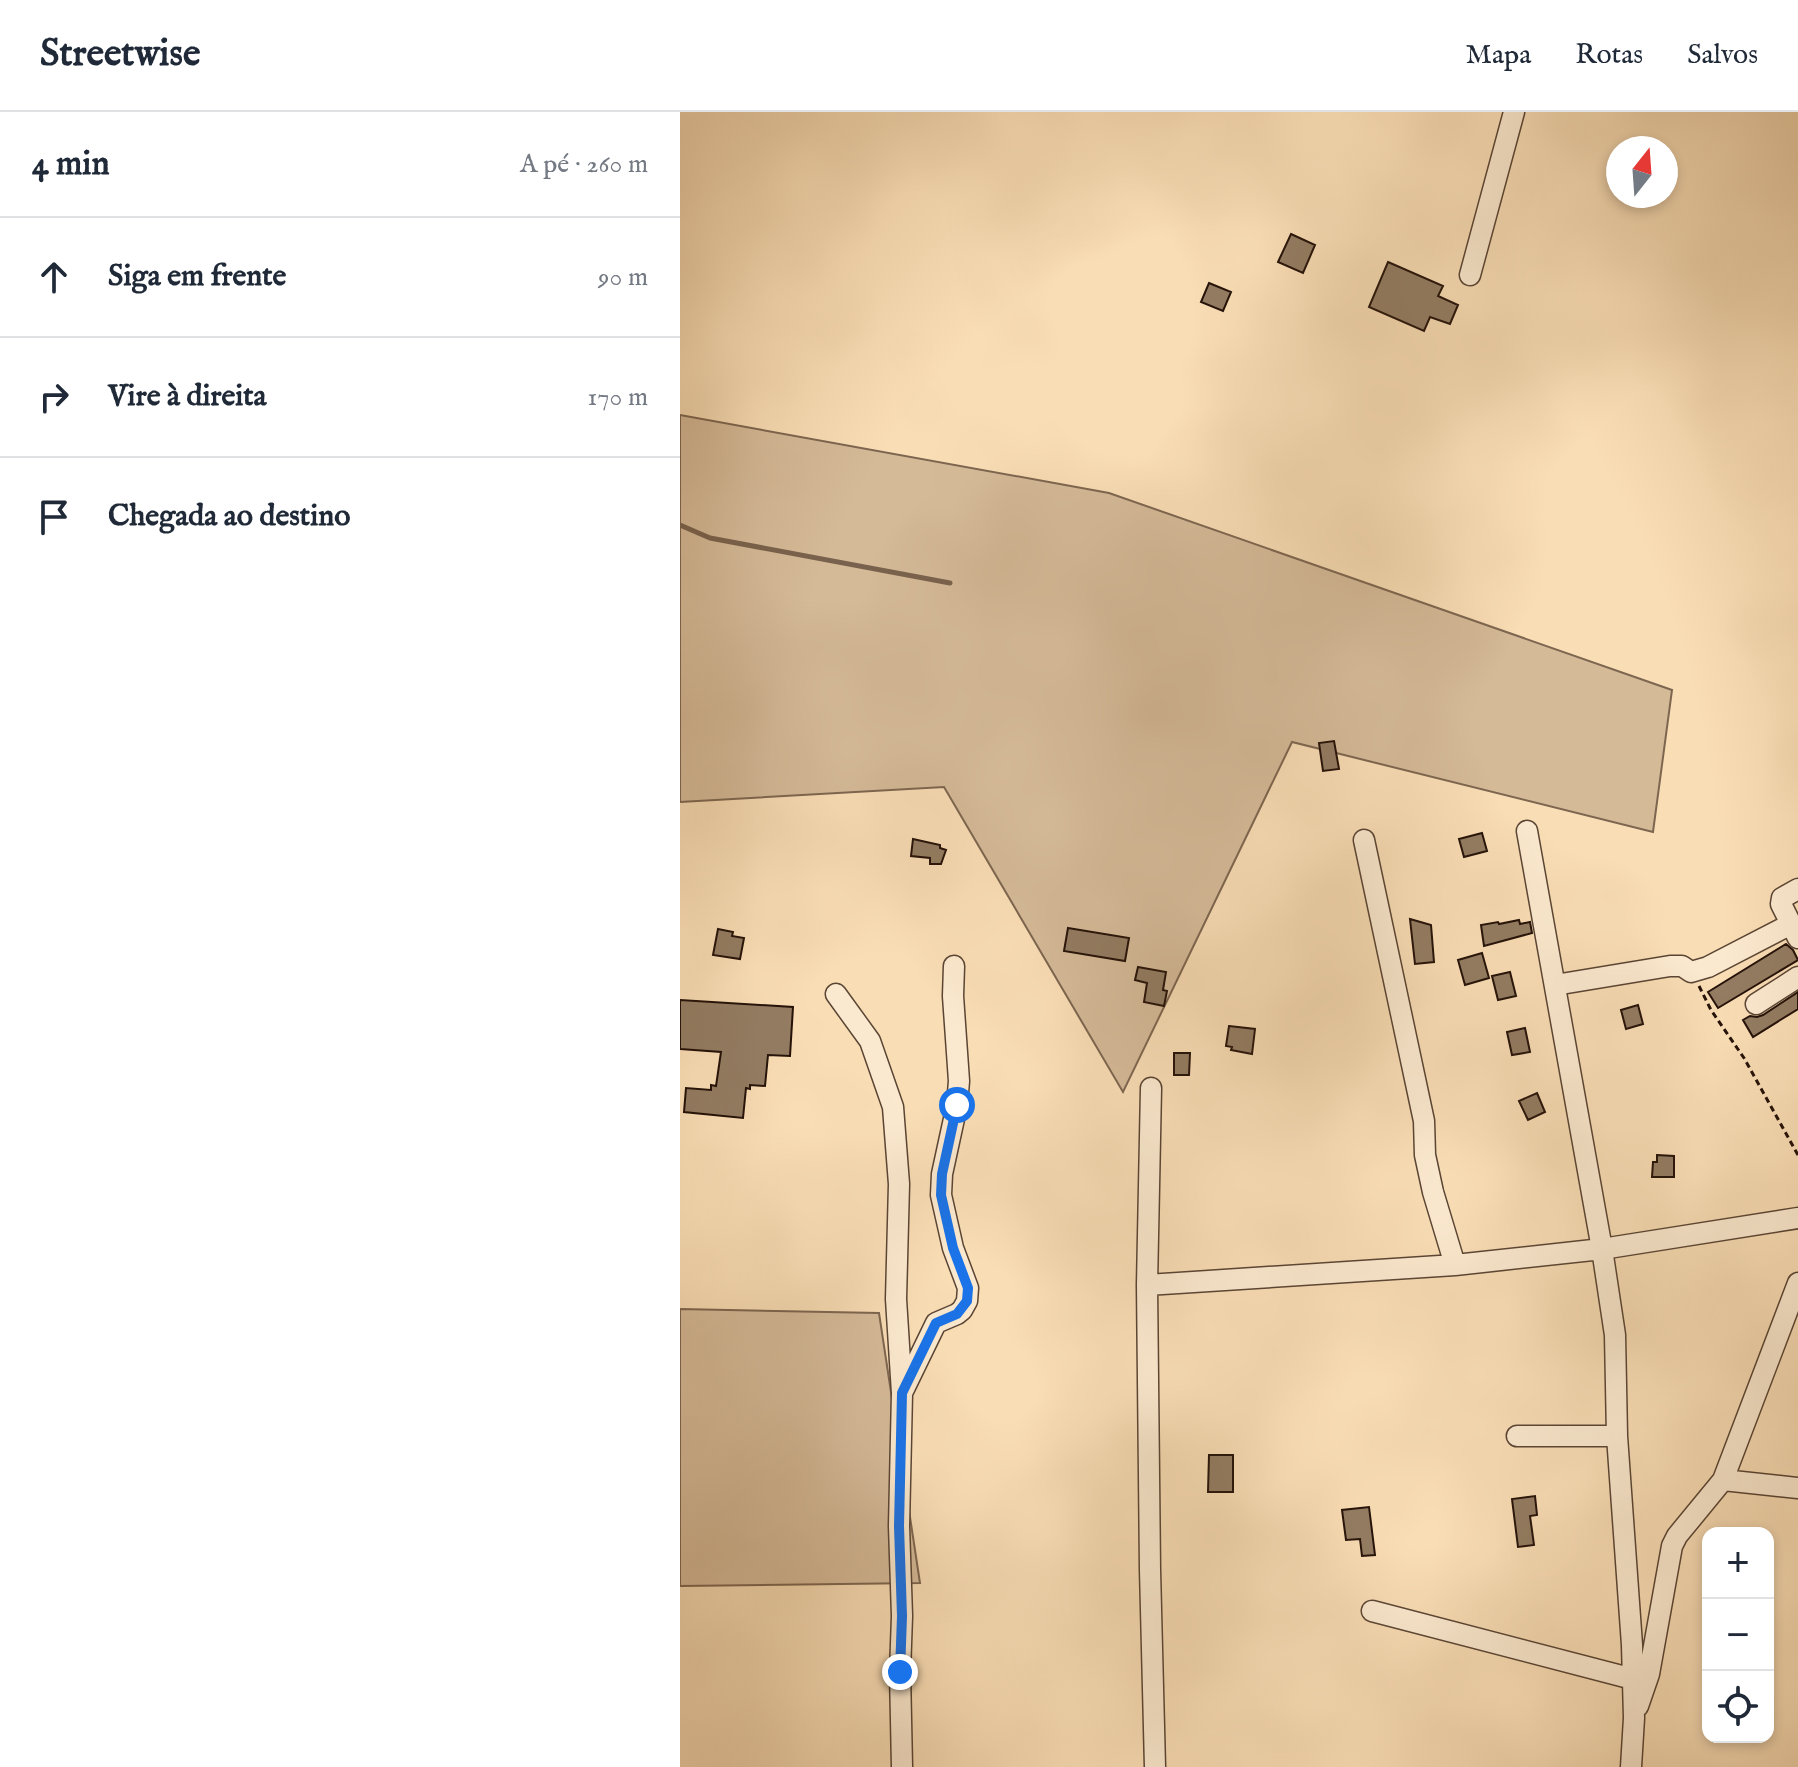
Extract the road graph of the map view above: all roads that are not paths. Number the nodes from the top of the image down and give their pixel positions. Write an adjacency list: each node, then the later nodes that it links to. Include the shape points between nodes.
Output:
1 (1514, 112): 2 (street)
2 (1470, 275)
3 (1527, 831): 9 (street)
4 (1364, 840): 15 (street, via 1424,1121 1425,1155)
5 (1798, 889): 6 (street, via 1782,898)
6 (1794, 931): 9 (street, via 1691,972 1670,966)
7 (954, 966): 18 (street, via 959,1081 941,1195 968,1288 967,1301 957,1314 936,1323)
8 (1798, 977): 11 (street)
9 (1555, 985): 14 (street)
10 (836, 994): 18 (street, via 870,1041 893,1107)
11 (1756, 1004)
12 (1151, 1088): 17 (street)
13 (1798, 1218): 14 (street)
14 (1602, 1249): 15 (street); 20 (street, via 1615,1335)
15 (1455, 1265): 17 (street)
16 (1798, 1283): 21 (street)
17 (1147, 1285): 27 (street)
18 (902, 1393): 26 (street)
19 (1517, 1436): 20 (street)
20 (1617, 1436): 24 (street)
21 (1723, 1480): 22 (street); 25 (street, via 1672,1546 1649,1674)
22 (1798, 1488)
23 (1372, 1611): 24 (street)
24 (1633, 1679): 25 (street)
25 (1634, 1718): 28 (street)
26 (902, 1767)
27 (1155, 1767)
28 (1631, 1767)

